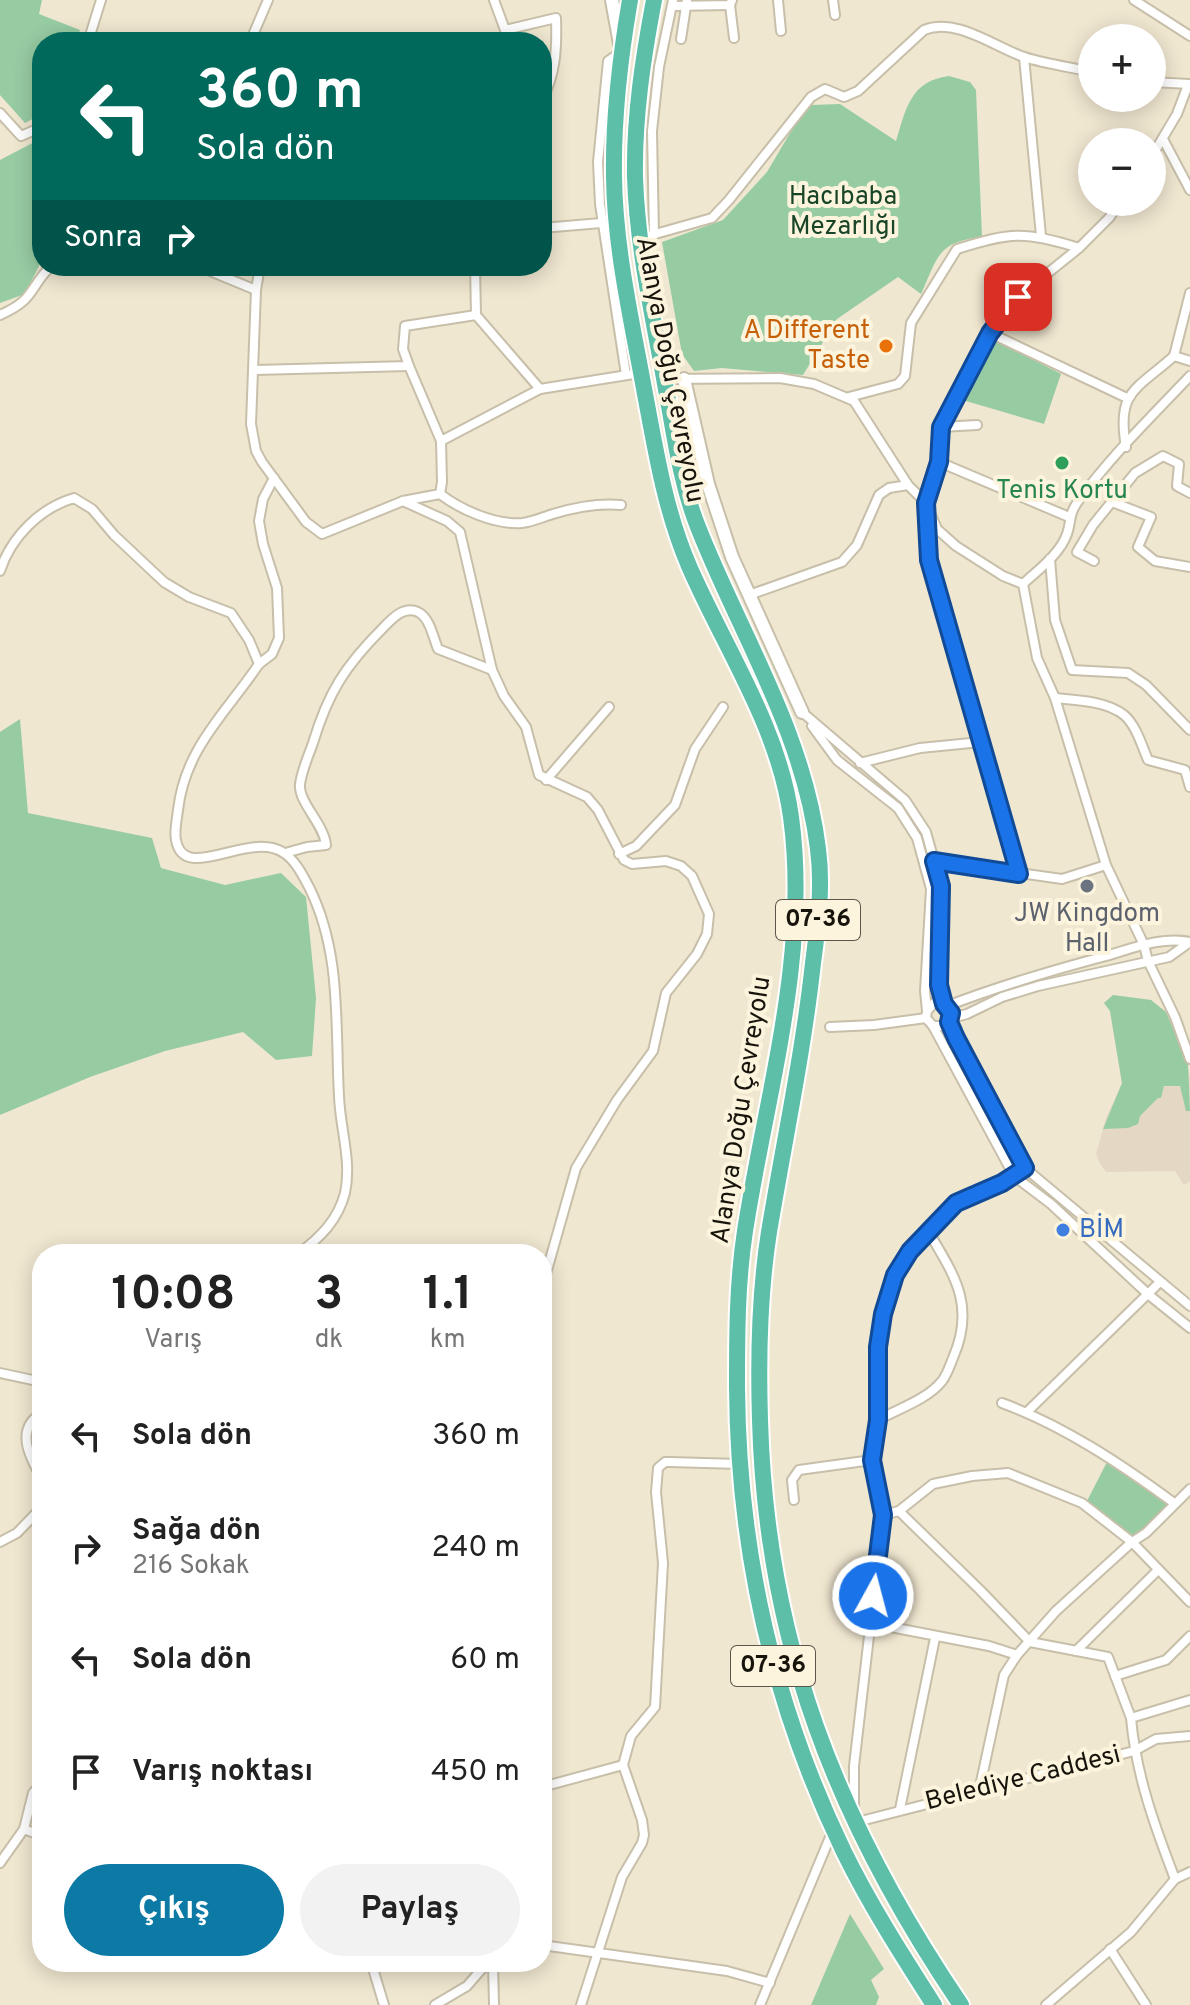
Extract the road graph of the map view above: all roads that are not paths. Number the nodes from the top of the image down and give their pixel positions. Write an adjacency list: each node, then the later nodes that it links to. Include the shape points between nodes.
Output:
1 (101, 0): 15 (street)
2 (268, 0): 16 (street)
3 (494, 0): 23 (street, via 505,30 556,18)
4 (612, 0): 20 (street)
5 (630, 0): 20 (highway, Alanya Doğu Çevreyolu / 07-36)
6 (654, 0): 35 (highway, Alanya Doğu Çevreyolu / 07-36, via 635,152)
7 (778, 0): 14 (street)
8 (833, 0): 13 (street)
9 (1134, 0): 17 (street)
10 (672, 3): 12 (street); 35 (street, via 652,131)
11 (731, 3): 12 (street); 18 (street)
12 (687, 4): 19 (street)
13 (835, 15)
14 (781, 31)
15 (91, 32)
16 (254, 32)
17 (1190, 36)
18 (734, 38)
19 (681, 39)
20 (622, 52): 32 (street, via 608,61 598,162); 50 (highway, Alanya Doğu Çevreyolu / 07-36, via 615,113 615,203)
21 (1024, 57): 22 (street); 34 (street); 35 (street, via 957,29 924,30 858,91 844,97 825,89 811,97 712,218)
22 (1078, 69)
23 (552, 76)
24 (1166, 83): 25 (street)
25 (1189, 84): 28 (street)
26 (0, 113): 27 (street, via 21,136)
27 (32, 131)
28 (1166, 134)
29 (1166, 145): 30 (street)
30 (1190, 190)
31 (1110, 216): 36 (street)
32 (601, 223): 33 (street); 50 (street)
33 (552, 227)
34 (1041, 236): 36 (street); 55 (street, via 1015,234 957,249 911,323 905,376 898,384)
35 (648, 237): 52 (highway, Alanya Doğu Çevreyolu / 07-36)
36 (1079, 248): 45 (street, via 1018,297)
37 (44, 276): 43 (street, via 30,297)
38 (222, 276): 41 (street)
39 (258, 276): 41 (street)
40 (475, 276): 44 (street)
41 (256, 290): 49 (street)
42 (1190, 293): 46 (street)
43 (0, 315)
44 (476, 315): 48 (street, via 405,326 403,349); 54 (street)
45 (990, 333): 56 (street); 58 (street)
46 (1174, 356): 47 (street); 56 (street)
47 (1190, 361)
48 (409, 366): 49 (street); 59 (street)
49 (255, 370): 62 (street, via 252,437)
50 (634, 374): 54 (street); 119 (highway, Alanya Doğu Çevreyolu / 07-36, via 673,523 769,739 792,828 789,974 738,1289)
51 (1190, 376): 60 (street)
52 (664, 379): 53 (street); 146 (highway, Alanya Doğu Çevreyolu / 07-36, via 694,518 788,728 812,804 819,854 810,995 761,1288 761,1459 767,1525 790,1646 831,1771)
53 (684, 379): 55 (street, via 780,378); 76 (street, via 708,484)
54 (540, 389): 59 (street)
55 (848, 398): 63 (street, via 858,403)
56 (1127, 398): 60 (street, via 1122,415)
57 (977, 425): 58 (street)
58 (941, 427): 61 (street)
59 (441, 441): 65 (street)
60 (1126, 447): 70 (street)
61 (939, 462): 68 (street); 70 (street)
62 (274, 478): 66 (street, via 306,522 322,534); 77 (street, via 259,521 277,588 279,638 272,654)
63 (908, 485): 68 (street); 76 (street, via 879,495 857,545 842,562)
64 (1190, 493): 67 (street, via 1177,486 1179,464 1163,456 1135,473)
65 (440, 494): 66 (street); 69 (street, via 456,506 522,523 575,508)
66 (403, 501): 78 (street, via 460,532)
67 (1112, 502): 72 (street, via 1077,552); 73 (street, via 1151,517 1138,547 1155,561)
68 (926, 503): 75 (street, via 937,529 956,546); 84 (street, via 929,560)
69 (621, 505)
70 (1069, 517): 71 (street, via 1067,534)
71 (1050, 559): 75 (street); 83 (street, via 1055,620 1072,670 1128,673)
72 (1094, 561)
73 (1190, 567)
74 (0, 571): 77 (street, via 36,517 74,498 92,509 164,582 231,613)
75 (1023, 584): 79 (street, via 1037,658)
76 (749, 595): 82 (street)
77 (259, 664): 88 (street, via 188,766 176,841 184,855 199,860 246,846)
78 (492, 670): 86 (street, via 526,727 539,775); 88 (street, via 438,649 426,619 417,612 395,616 349,662 322,710 301,779 299,793 326,845)
79 (1055, 698): 87 (street, via 1124,715 1148,760 1185,770); 91 (street)
80 (609, 707): 86 (street)
81 (723, 707): 89 (street, via 695,749 675,805 636,846)
82 (802, 712): 85 (street); 97 (street, via 837,760 898,808 917,838 931,889)
83 (1190, 730)
84 (981, 742): 85 (street, via 920,748); 92 (street)
85 (860, 763): 90 (street, via 905,800 926,832)
86 (546, 780): 89 (street, via 587,797)
87 (1190, 787)
88 (285, 853): 105 (street, via 307,884 326,927 335,972 347,1176 330,1225)
89 (619, 854): 106 (street, via 632,864 666,861 681,866 692,876 709,914 707,934 666,993 653,1051 576,1168)
90 (934, 861): 92 (street); 96 (street, via 941,886 938,976)
91 (1106, 865): 92 (street, via 1062,879); 94 (street)
92 (1019, 874)
93 (1190, 942): 94 (street); 95 (street, via 1169,957)
94 (1144, 945): 95 (street); 96 (street)
95 (1148, 961): 98 (street, via 1038,986); 101 (street)
96 (946, 1005): 97 (street, via 934,1003); 98 (street)
97 (926, 1014): 99 (street); 100 (street)
98 (950, 1020): 99 (street); 102 (street)
99 (933, 1026): 103 (street)
100 (830, 1027)
101 (1190, 1059)
102 (1025, 1168): 103 (street); 107 (street)
103 (1014, 1176): 104 (street, via 956,1203); 108 (street)
104 (928, 1231): 115 (street, via 895,1275 883,1314); 115 (street, via 963,1301 961,1340 942,1381)
105 (309, 1244)
106 (552, 1253)
107 (1160, 1282): 108 (street); 109 (street)
108 (1149, 1295): 110 (street); 114 (street)
109 (1190, 1306)
110 (1190, 1328)
111 (0, 1373): 112 (street)
112 (32, 1380)
113 (1002, 1403): 114 (street)
114 (1027, 1412): 122 (street, via 1129,1470)
115 (878, 1420): 117 (street)
116 (32, 1421): 118 (street, via 26,1438)
117 (872, 1460): 121 (street, via 799,1470 792,1480); 124 (street)
118 (32, 1461)
119 (739, 1464): 141 (street, via 665,1462 658,1468 663,1563 655,1707 631,1736); 148 (highway, Alanya Doğu Çevreyolu / 07-36, via 754,1589 776,1678)
120 (1190, 1489): 122 (street)
121 (794, 1500)
122 (1174, 1503): 127 (street)
123 (899, 1511): 124 (street); 127 (street, via 933,1484 1008,1473 1082,1503); 133 (street)
124 (883, 1515): 130 (street)
125 (32, 1517): 126 (street)
126 (0, 1542)
127 (1132, 1542): 128 (street); 133 (street)
128 (1158, 1570): 129 (street); 134 (street)
129 (1190, 1602)
130 (870, 1623): 132 (street); 146 (street, via 854,1766)
131 (1190, 1636): 136 (street, via 1166,1660)
132 (935, 1638): 135 (street); 145 (street)
133 (1030, 1642): 134 (street); 135 (street)
134 (1076, 1651): 136 (street, via 1108,1657)
135 (1017, 1655): 143 (street, via 1004,1675)
136 (1115, 1676): 138 (street)
137 (1190, 1700): 138 (street)
138 (1131, 1718): 140 (street)
139 (1190, 1736): 140 (street, Belediye Caddesi, via 1156,1739)
140 (1134, 1751): 143 (street, Belediye Caddesi); 152 (street)
141 (623, 1765): 142 (street); 155 (street, via 644,1835 622,1877)
142 (552, 1784)
143 (979, 1791): 145 (street, Belediye Caddesi)
144 (32, 1797): 147 (street)
145 (900, 1809): 146 (street, Belediye Caddesi)
146 (855, 1823): 166 (highway, Alanya Doğu Çevreyolu / 07-36, via 910,1927)
147 (24, 1829): 149 (street); 150 (street)
148 (833, 1829): 159 (street); 165 (highway, Alanya Doğu Çevreyolu / 07-36)
149 (32, 1832)
150 (0, 1863)
151 (1190, 1872): 152 (street)
152 (1175, 1879): 154 (street)
153 (552, 1946): 155 (street)
154 (1110, 1949): 167 (street); 168 (street)
155 (600, 1952): 159 (street, via 727,1971); 163 (street)
156 (374, 1972): 160 (street)
157 (479, 1972): 161 (street)
158 (493, 1972): 162 (street)
159 (770, 1983): 164 (street)
160 (384, 2005)
161 (435, 2005)
162 (494, 2005)
163 (581, 2005)
164 (760, 2005)
165 (934, 2005)
166 (961, 2005)
167 (1046, 2005)
168 (1146, 2005)

